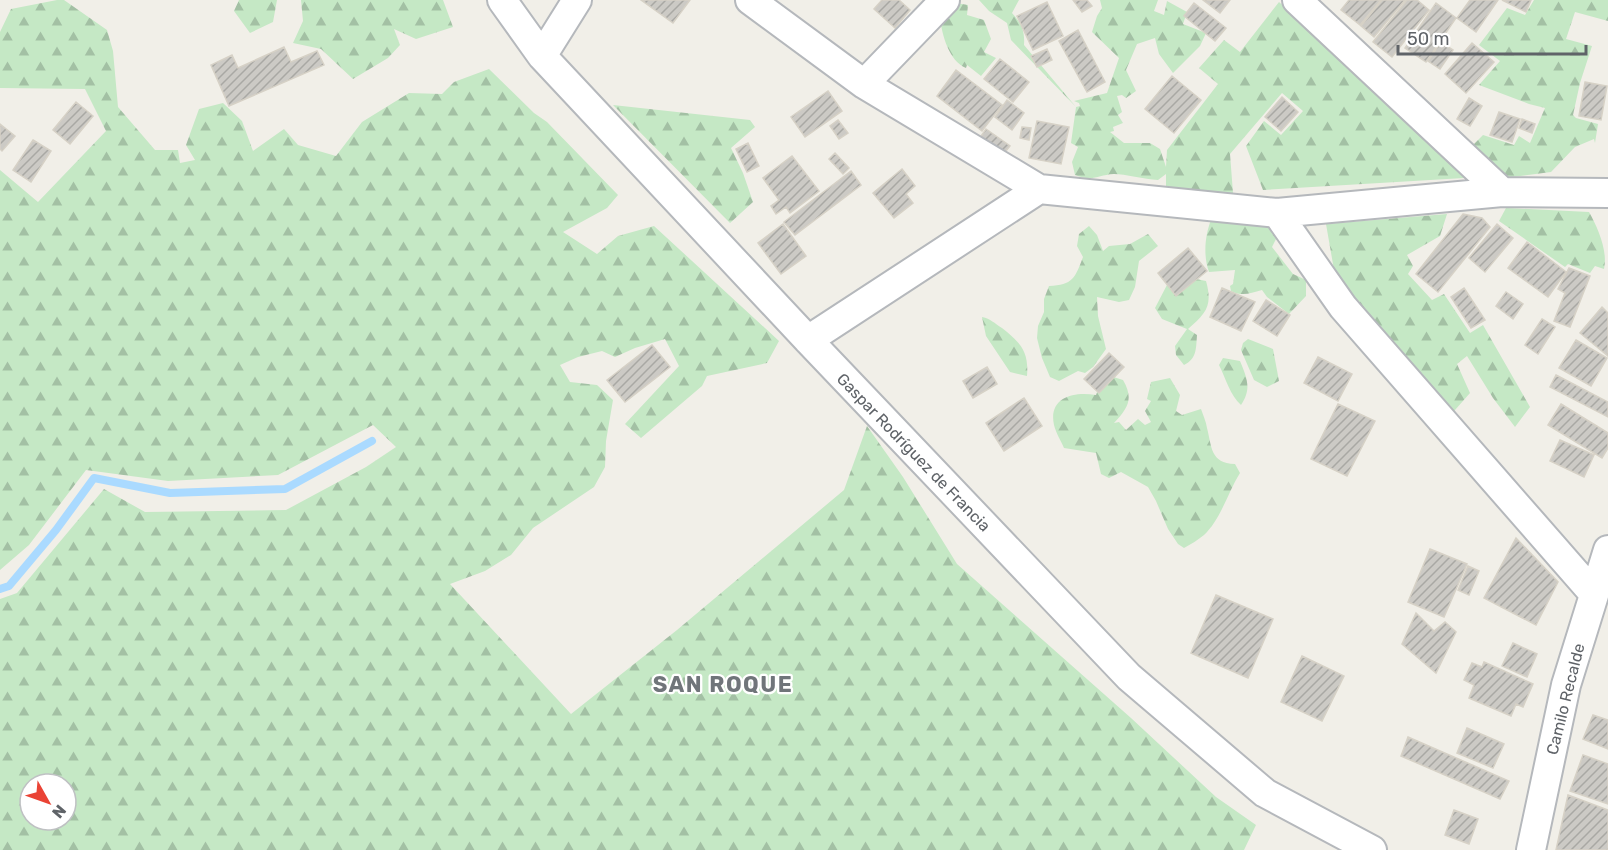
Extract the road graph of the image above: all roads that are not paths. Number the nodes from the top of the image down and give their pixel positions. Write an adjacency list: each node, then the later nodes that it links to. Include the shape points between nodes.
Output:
1 (502, 0): 6 (street, Gaspar Rodríguez de Francia)
2 (577, 0): 6 (street)
3 (750, 0): 7 (street)
4 (945, 0): 7 (street)
5 (1297, 0): 9 (street)
6 (542, 56): 12 (street, Gaspar Rodríguez de Francia)
7 (864, 84): 8 (street)
8 (1040, 189): 11 (street); 12 (street)
9 (1502, 192): 10 (street); 11 (street)
10 (1608, 193)
11 (1276, 213): 14 (street, via 1342,307)
12 (808, 340): 15 (street, Gaspar Rodríguez de Francia, via 1129,677 1265,793)
13 (1608, 550): 14 (street, Camilo Recalde)
14 (1594, 594): 16 (street, Camilo Recalde, via 1566,685)
15 (1372, 850)
16 (1530, 850)

